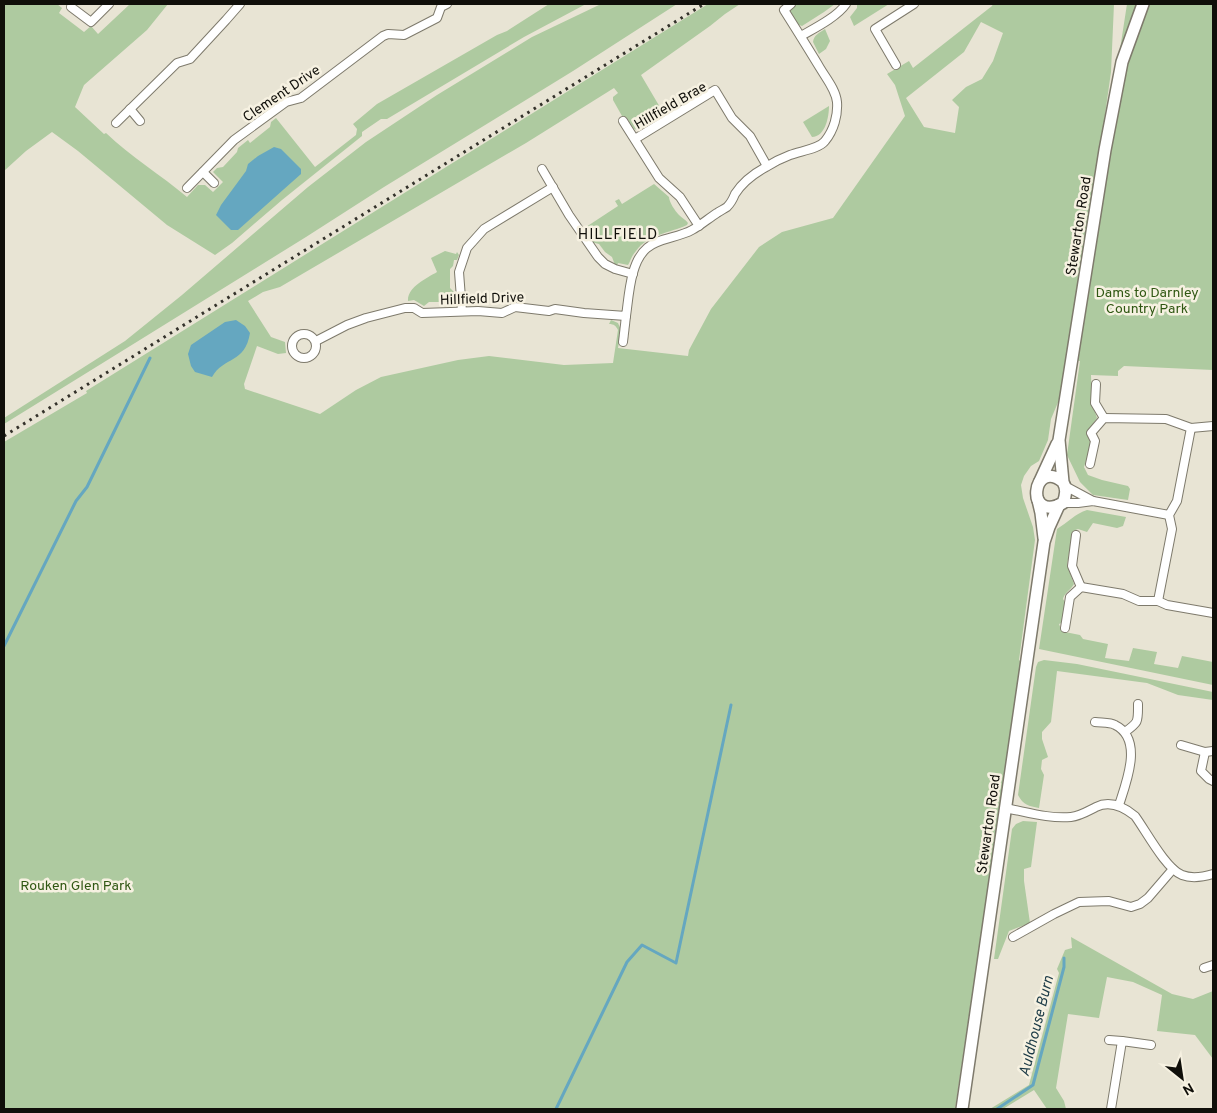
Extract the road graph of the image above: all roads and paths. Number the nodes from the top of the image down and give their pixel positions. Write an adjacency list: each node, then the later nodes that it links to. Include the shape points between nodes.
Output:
1 (108, 4): 9 (street, via 91,22)
2 (240, 4): 13 (street, via 190,59 177,63)
3 (448, 4): 20 (street, Clement Drive, via 441,7 436,18 404,35 383,36 301,98 286,102 234,140)
4 (791, 4): 11 (street, via 784,10)
5 (846, 4): 11 (street)
6 (914, 4): 12 (street, via 875,29)
7 (1136, 4): 10 (main road, Stewarton Road)
8 (1143, 4): 10 (main road, Stewarton Road)
9 (71, 7)
10 (1137, 18): 34 (main road, Stewarton Road, via 1122,62 1105,150)
11 (801, 36): 18 (street, via 834,91 836,119 821,144)
12 (896, 65)
13 (130, 110): 14 (street); 16 (street)
14 (140, 121)
15 (623, 121): 17 (street, Hillfield Brae)
16 (116, 123)
17 (635, 139): 18 (street, Hillfield Brae, via 715,90 732,118 750,136); 24 (street, Hillfield Brae, via 659,178 680,197)
18 (767, 166): 24 (street, via 744,183 727,207)
19 (542, 169): 22 (street)
20 (203, 172): 21 (street); 23 (street, Clement Drive)
21 (214, 183)
22 (553, 187): 25 (street, via 598,257 614,269); 26 (street, via 484,230 467,248 459,272)
23 (187, 188)
24 (699, 226): 25 (street, via 647,248)
25 (633, 274): 27 (street)
26 (462, 311): 27 (street, Hillfield Drive, via 502,313 515,307); 28 (street, Hillfield Drive, via 422,312 405,308 347,325)
27 (626, 316): 29 (street)
28 (316, 341)
29 (623, 342)
30 (1096, 384): 31 (street, via 1095,403)
31 (1104, 418): 33 (street, via 1166,419); 35 (street, via 1091,433 1095,442)
32 (1213, 426): 33 (street)
33 (1191, 428): 41 (street, via 1177,501)
34 (1059, 440): 36 (main road, Stewarton Road); 37 (main road, Stewarton Road)
35 (1090, 464)
36 (1040, 481): 37 (main road, via 1054,477); 38 (main road, via 1036,489)
37 (1064, 484): 39 (street); 40 (main road, via 1066,492)
38 (1037, 498): 40 (main road, via 1049,507); 43 (main road, Stewarton Road)
39 (1093, 501): 40 (street); 41 (street)
40 (1061, 504): 43 (main road, Stewarton Road)
41 (1170, 515): 45 (street, via 1172,529)
42 (1076, 536): 44 (street, via 1072,566)
43 (1044, 542): 56 (main road, Stewarton Road)
44 (1081, 587): 45 (street, via 1123,594 1139,601); 47 (street, via 1070,597)
45 (1158, 601): 46 (street)
46 (1213, 613)
47 (1065, 628)
48 (1138, 704): 50 (street, via 1136,724)
49 (1095, 722): 50 (street, via 1114,724)
50 (1125, 732): 55 (street, via 1131,758)
51 (1181, 745): 53 (street)
52 (1213, 751): 53 (street)
53 (1205, 752): 54 (street, via 1201,771)
54 (1213, 781)
55 (1119, 806): 56 (street, via 1098,806 1072,817 1046,816); 57 (street, via 1135,816)
56 (1006, 808): 65 (main road, Stewarton Road)
57 (1173, 870): 58 (street, via 1193,877); 59 (street, via 1140,904 1131,907 1109,901 1079,902)
58 (1213, 874)
59 (1013, 937)
60 (1213, 965): 61 (street)
61 (1204, 968)
62 (1109, 1040): 63 (street)
63 (1122, 1041): 64 (street); 66 (street)
64 (1150, 1045)
65 (962, 1109)
66 (1111, 1109)

